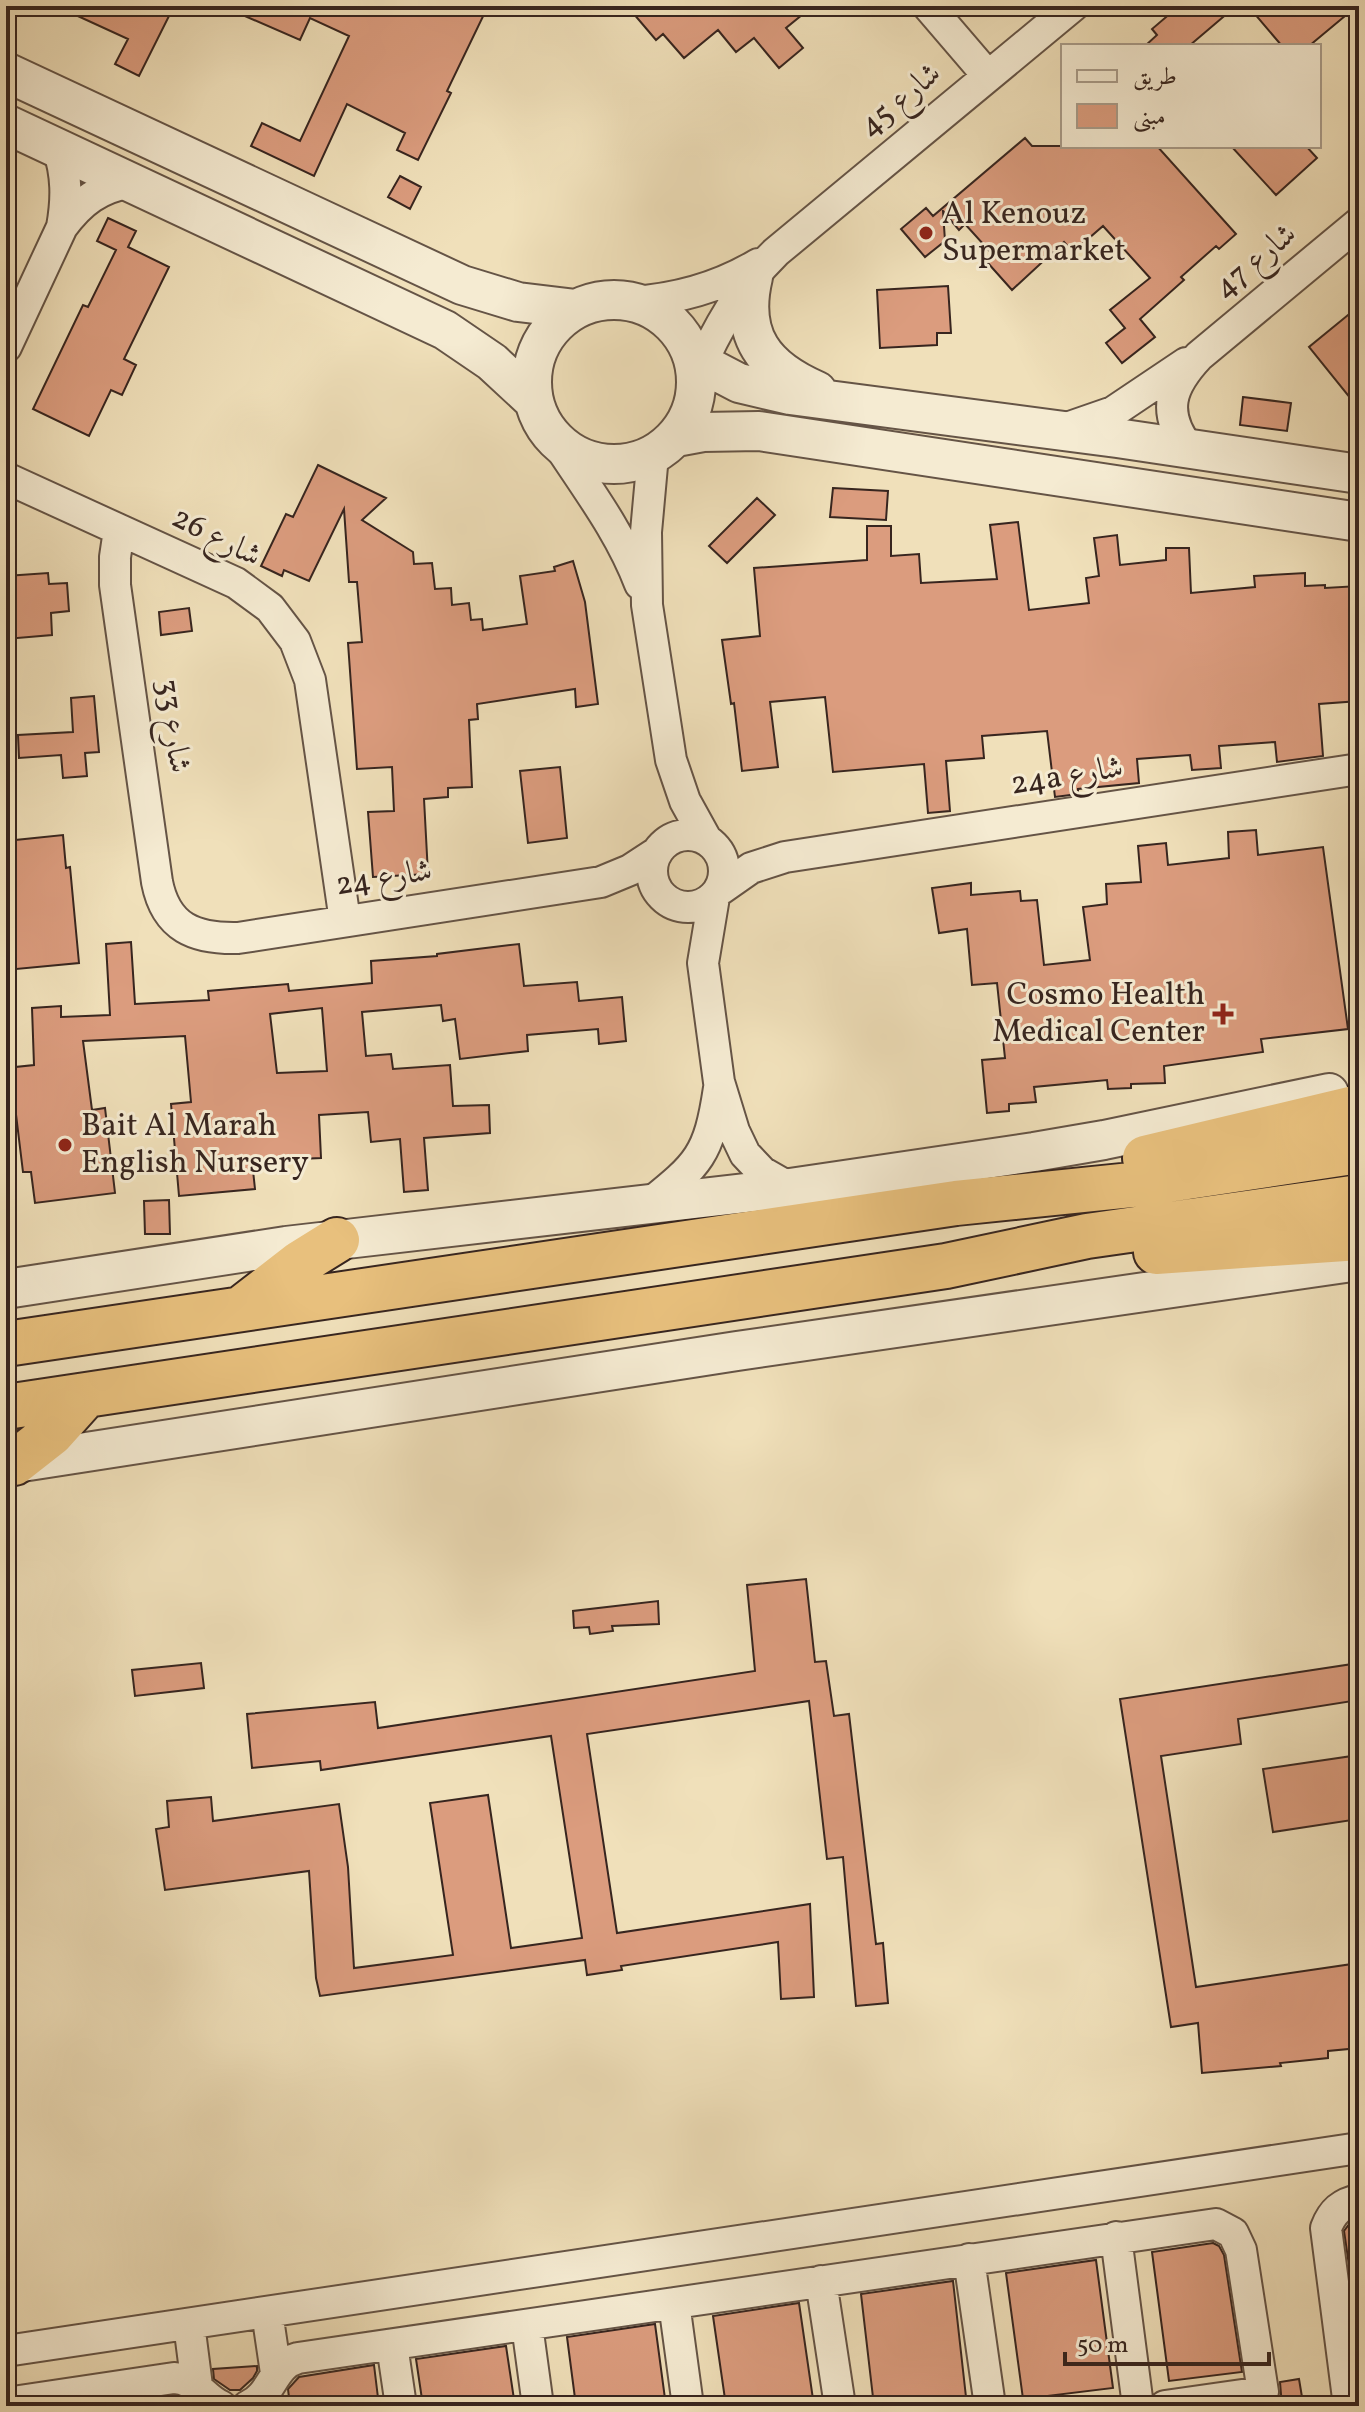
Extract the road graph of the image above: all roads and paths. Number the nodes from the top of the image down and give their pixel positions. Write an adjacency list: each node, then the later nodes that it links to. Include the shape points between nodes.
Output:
1 (928, 6): 4 (street)
2 (1073, 6): 4 (street, شارع 45)
3 (6, 72): 12 (street, via 462,285 518,302)
4 (988, 76): 10 (street, شارع 45)
5 (6, 124): 6 (street)
6 (58, 148): 7 (street); 9 (street, via 66,186)
7 (131, 182): 9 (street, via 91,195); 16 (street, via 445,330 492,362)
8 (1359, 223): 14 (street, شارع 47)
9 (62, 227): 13 (street)
10 (764, 264): 11 (street, شارع 45, via 708,288); 15 (street, شارع 45); 17 (street, via 749,295 759,347 798,382)
11 (632, 302): 12 (street, via 603,300); 15 (street, via 675,327)
12 (576, 309): 16 (street, via 544,338 535,358)
13 (6, 347)
14 (1199, 356): 18 (street, شارع 47, via 1113,412); 21 (street, شارع 47, via 1176,384 1172,398 1175,425)
15 (697, 366): 17 (street, via 764,391); 20 (street, via 692,409)
16 (534, 401): 19 (street)
17 (846, 403): 18 (street)
18 (1058, 430): 21 (street)
19 (554, 438): 20 (street, via 568,450 601,463 619,464); 26 (street, via 611,523)
20 (664, 446): 24 (street, via 703,432 759,431); 26 (street, via 646,532)
21 (1189, 449): 22 (street)
22 (1359, 474)
23 (6, 478): 25 (street, شارع 26)
24 (1359, 522)
25 (119, 530): 35 (street, شارع 26, via 236,583 270,608 295,641 310,680); 36 (street, شارع 33, via 115,585 157,882 168,914)
26 (647, 605): 27 (street)
27 (671, 760): 29 (street, via 685,801); 30 (street)
28 (1359, 769): 31 (street, 24a شارع)
29 (710, 842): 30 (street, via 684,835); 31 (street, 24a شارع); 33 (street, via 725,866)
30 (660, 849): 32 (street, شارع 24); 34 (street, via 652,876)
31 (785, 857): 33 (street, 24a شارع, via 751,868)
32 (601, 882): 34 (street, شارع 24); 35 (street, شارع 24)
33 (717, 893): 34 (street, via 693,907); 37 (street)
34 (666, 899): 37 (street)
35 (345, 921): 36 (street, شارع 24, via 218,939)
36 (180, 926)
37 (703, 963): 38 (street)
38 (719, 1082): 42 (street, via 745,1154 762,1172); 45 (street, via 712,1128 699,1158)
39 (1359, 1087): 42 (street, via 1081,1145)
40 (1359, 1107): 44 (highway)
41 (1359, 1151): 44 (highway, via 1141,1184)
42 (790, 1188): 45 (street)
43 (1359, 1197): 49 (highway, via 1087,1236)
44 (956, 1203): 51 (highway)
45 (648, 1205): 47 (street)
46 (1359, 1238): 49 (highway)
47 (337, 1240): 50 (street); 51 (highway)
48 (1359, 1261): 55 (street)
49 (946, 1266): 53 (highway)
50 (6, 1289)
51 (241, 1309): 52 (highway)
52 (6, 1344)
53 (86, 1395): 54 (highway); 55 (highway, via 51,1434)
54 (6, 1407)
55 (10, 1464)
56 (1359, 2148): 62 (street)
57 (1359, 2200): 68 (street, via 1342,2205 1326,2228)
58 (1116, 2237): 59 (street); 71 (street, via 1207,2224 1233,2233 1241,2250); 80 (street)
59 (969, 2259): 60 (street); 79 (street)
60 (821, 2281): 61 (street); 78 (street)
61 (674, 2303): 64 (street); 77 (street)
62 (267, 2312): 63 (street); 67 (street)
63 (189, 2324): 66 (street); 69 (street)
64 (527, 2325): 65 (street); 76 (street)
65 (392, 2345): 67 (street, via 298,2358); 75 (street)
66 (6, 2351)
67 (276, 2373): 74 (street, via 270,2389)
68 (1352, 2373): 82 (street)
69 (197, 2386): 70 (street, via 174,2378); 73 (street)
70 (94, 2398): 72 (street)
71 (1264, 2399): 81 (street)
72 (6, 2403)
73 (221, 2406)
74 (248, 2406)
75 (401, 2406)
76 (538, 2406)
77 (688, 2406)
78 (840, 2406)
79 (990, 2406)
80 (1138, 2406)
81 (1165, 2406)
82 (1349, 2406)

